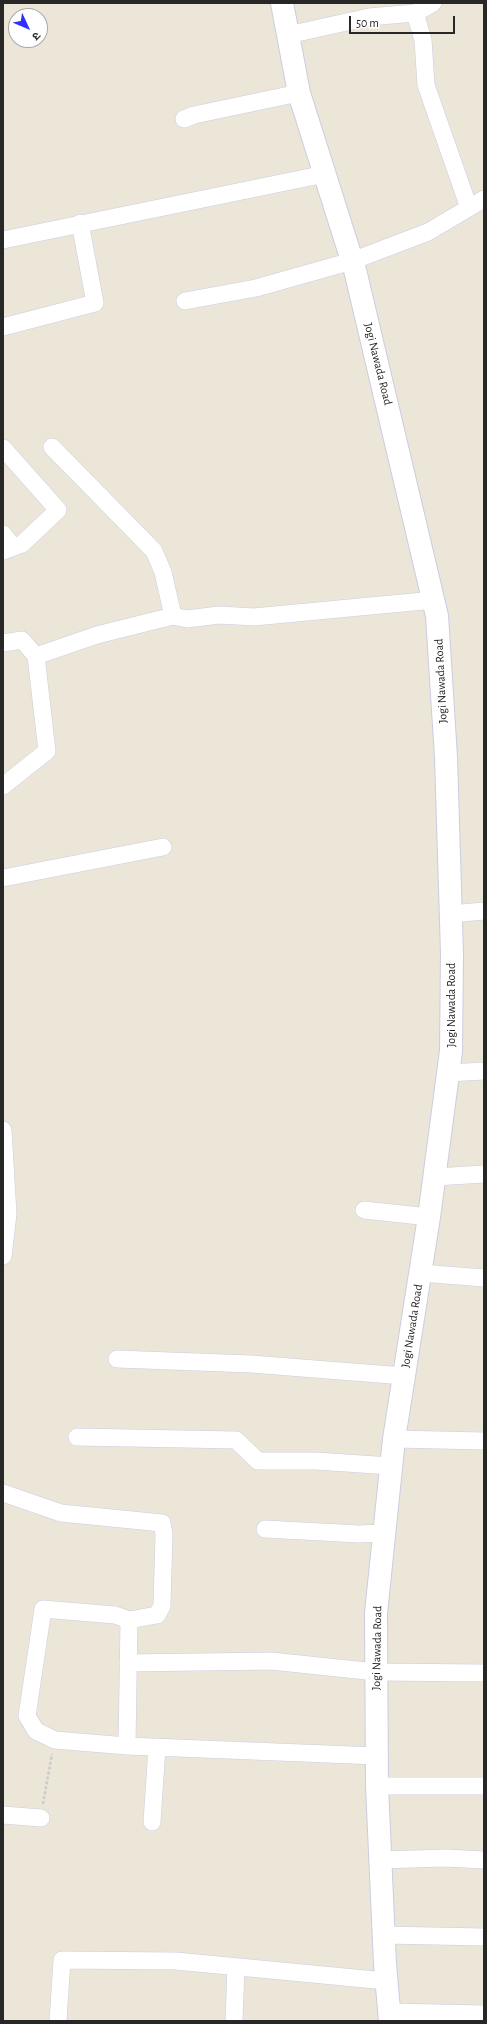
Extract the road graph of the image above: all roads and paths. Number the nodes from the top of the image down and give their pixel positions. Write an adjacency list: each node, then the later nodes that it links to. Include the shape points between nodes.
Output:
1 (282, 3): 4 (street, Jogi Nawada Road)
2 (433, 3): 3 (street)
3 (415, 13): 4 (street, via 369,17); 9 (street, via 423,40 426,85)
4 (288, 35): 5 (street, Jogi Nawada Road)
5 (299, 93): 6 (street); 7 (street, Jogi Nawada Road)
6 (184, 119)
7 (325, 174): 10 (street); 12 (street, Jogi Nawada Road)
8 (484, 199): 9 (street)
9 (468, 208): 12 (street, via 428,232)
10 (80, 223): 11 (street); 14 (street, via 95,304)
11 (3, 240)
12 (352, 261): 13 (street, via 256,288); 18 (street, Jogi Nawada Road)
13 (186, 301)
14 (3, 327)
15 (52, 447): 19 (street, via 154,551 163,572)
16 (3, 448): 17 (street, via 58,510 22,544)
17 (6, 544)
18 (434, 600): 19 (street, via 254,617 219,615 187,619); 26 (street, Jogi Nawada Road, via 446,757)
19 (173, 616): 21 (street, via 98,635)
20 (3, 643): 21 (street, via 22,640)
21 (36, 656): 22 (street, via 47,751)
22 (3, 786)
23 (163, 847): 24 (street)
24 (3, 878)
25 (484, 911): 26 (street)
26 (450, 914): 28 (street, Jogi Nawada Road, via 451,1052)
27 (484, 1071): 28 (street)
28 (448, 1074): 31 (street, Jogi Nawada Road)
29 (3, 1130): 34 (street, via 8,1214)
30 (484, 1174): 31 (street)
31 (435, 1177): 33 (street, Jogi Nawada Road)
32 (364, 1210): 33 (street)
33 (429, 1217): 35 (street, Jogi Nawada Road)
34 (3, 1256)
35 (420, 1273): 36 (street); 38 (street, Jogi Nawada Road)
36 (484, 1278)
37 (117, 1359): 38 (street, via 251,1364)
38 (404, 1376): 40 (street, Jogi Nawada Road)
39 (77, 1437): 42 (street, via 236,1440 258,1461 316,1461)
40 (394, 1439): 41 (street); 42 (street, Jogi Nawada Road)
41 (484, 1441)
42 (391, 1466): 45 (street, Jogi Nawada Road)
43 (3, 1493): 46 (street, via 61,1513 162,1523 162,1606 157,1615)
44 (265, 1528): 45 (street, via 359,1534)
45 (384, 1533): 48 (street, Jogi Nawada Road, via 376,1612)
46 (129, 1620): 47 (street); 50 (street, via 115,1615 43,1608 27,1716 36,1731)
47 (128, 1663): 48 (street, via 271,1662); 51 (street)
48 (376, 1672): 49 (street); 53 (street, Jogi Nawada Road)
49 (484, 1673)
50 (55, 1740): 51 (street); 57 (path)
51 (127, 1746): 52 (street)
52 (156, 1747): 53 (street); 58 (street)
53 (377, 1756): 54 (street, Jogi Nawada Road)
54 (377, 1786): 55 (street); 59 (street, Jogi Nawada Road)
55 (484, 1786)
56 (3, 1815): 57 (street)
57 (41, 1818)
58 (152, 1822)
59 (380, 1860): 60 (street); 61 (street, Jogi Nawada Road)
60 (484, 1860)
61 (383, 1935): 62 (street); 64 (street, Jogi Nawada Road)
62 (484, 1937)
63 (236, 1967): 64 (street); 67 (street, via 176,1961 62,1960); 68 (street)
64 (386, 1981): 66 (street, Jogi Nawada Road)
65 (484, 2014): 66 (street)
66 (389, 2016)
67 (58, 2021)
68 (234, 2021)

